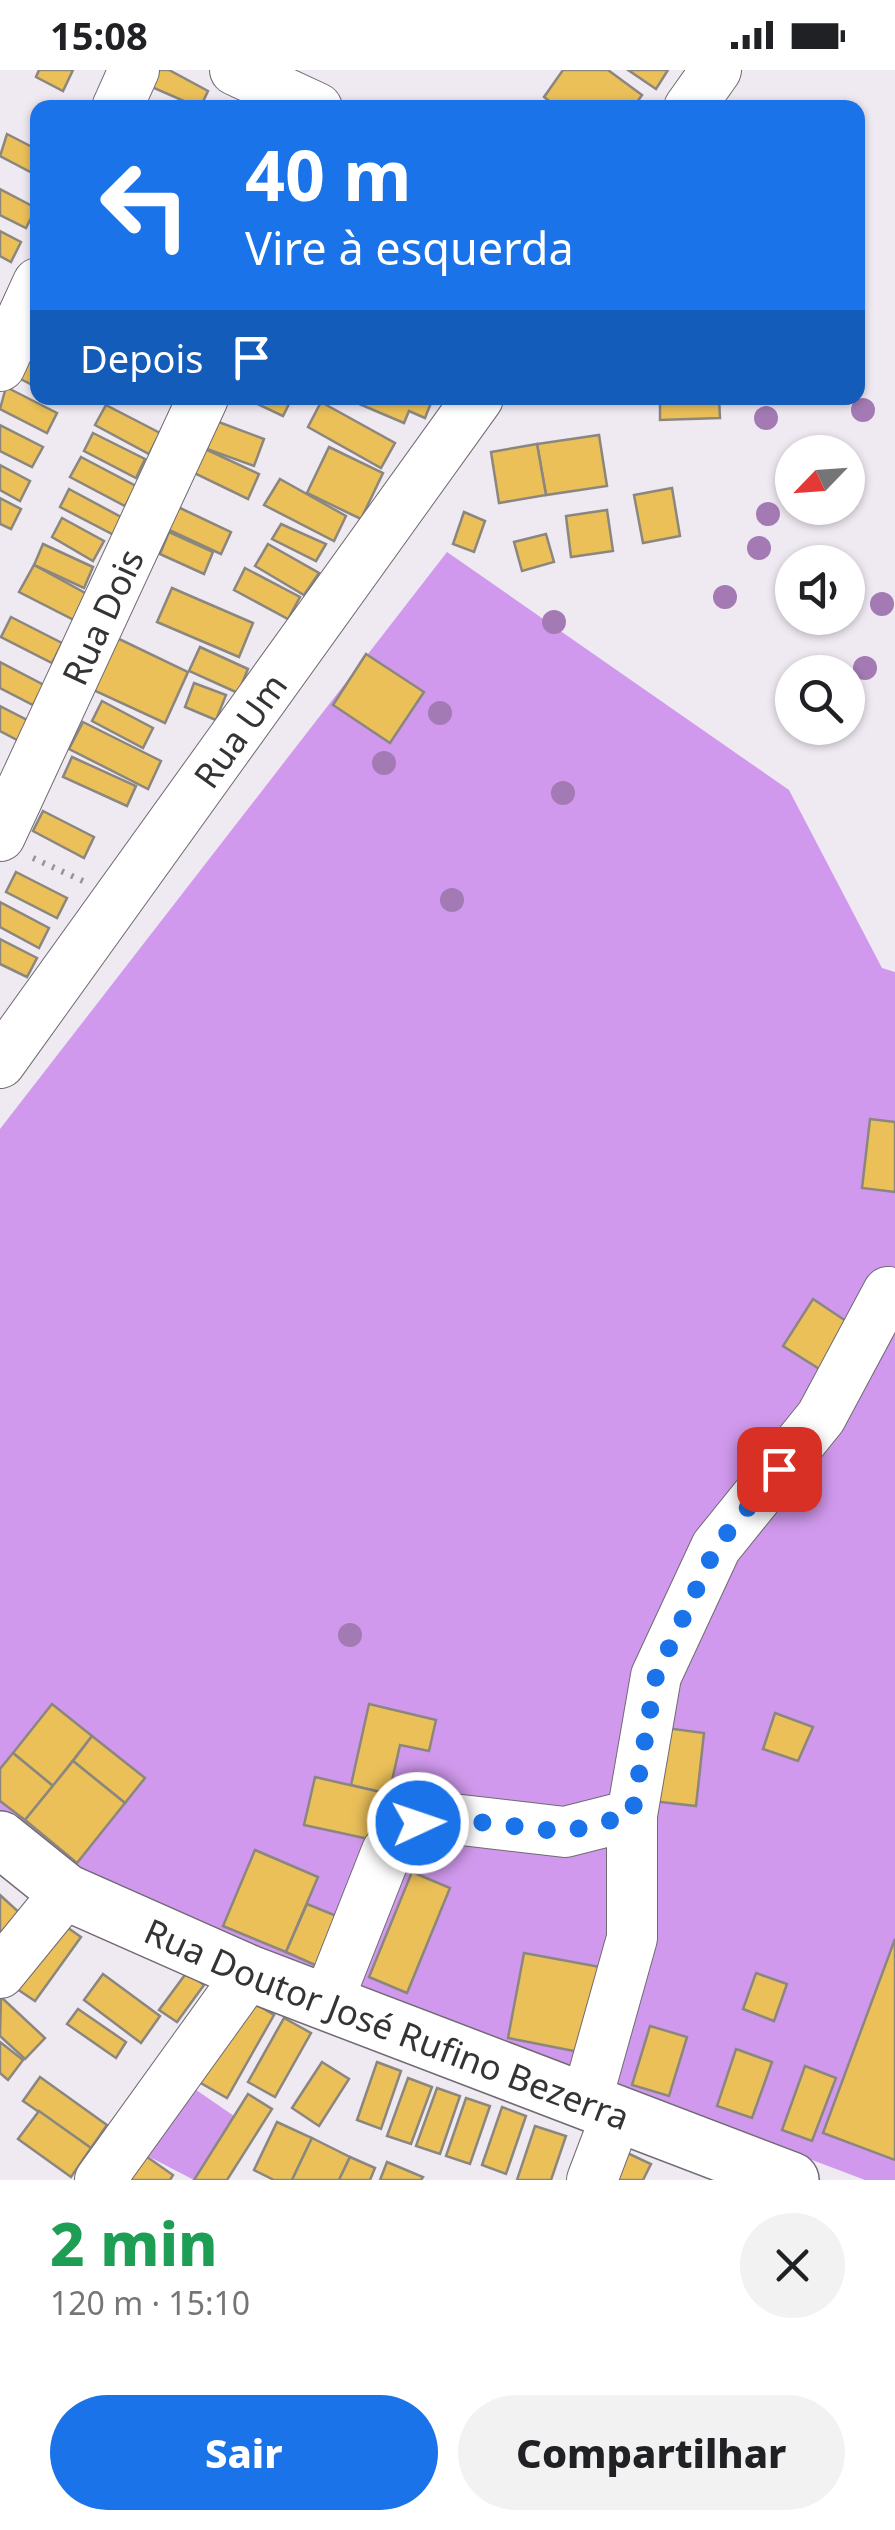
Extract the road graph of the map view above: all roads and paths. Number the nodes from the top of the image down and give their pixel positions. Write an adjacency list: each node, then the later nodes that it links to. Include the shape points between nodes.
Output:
1 (134, 70): 4 (street)
2 (235, 70): 5 (street)
3 (716, 70): 6 (street)
4 (121, 100)
5 (300, 100)
6 (695, 100)
7 (30, 300): 8 (street)
8 (0, 366)
9 (200, 405): 11 (street, Rua Dois)
10 (473, 405): 12 (street, Rua Um)
11 (8, 843): 12 (path)
12 (118, 897): 13 (street, Rua Um)
13 (0, 1063)
14 (888, 1292): 15 (street, via 821,1418 716,1547 656,1676)
15 (632, 1815): 20 (street, via 565,1832 453,1819 418,1823 387,1850); 21 (street, via 632,1938)
16 (0, 1839): 17 (main road, Rua Doutor José Rufino Bezerra)
17 (66, 1892): 18 (street); 19 (main road, Rua Doutor José Rufino Bezerra)
18 (0, 1973)
19 (249, 1973): 20 (main road, Rua Doutor José Rufino Bezerra); 22 (street)
20 (327, 2003): 21 (main road, Rua Doutor José Rufino Bezerra)
21 (602, 2108): 23 (street); 24 (main road, Rua Doutor José Rufino Bezerra)
22 (100, 2180)
23 (592, 2180)
24 (791, 2180)

